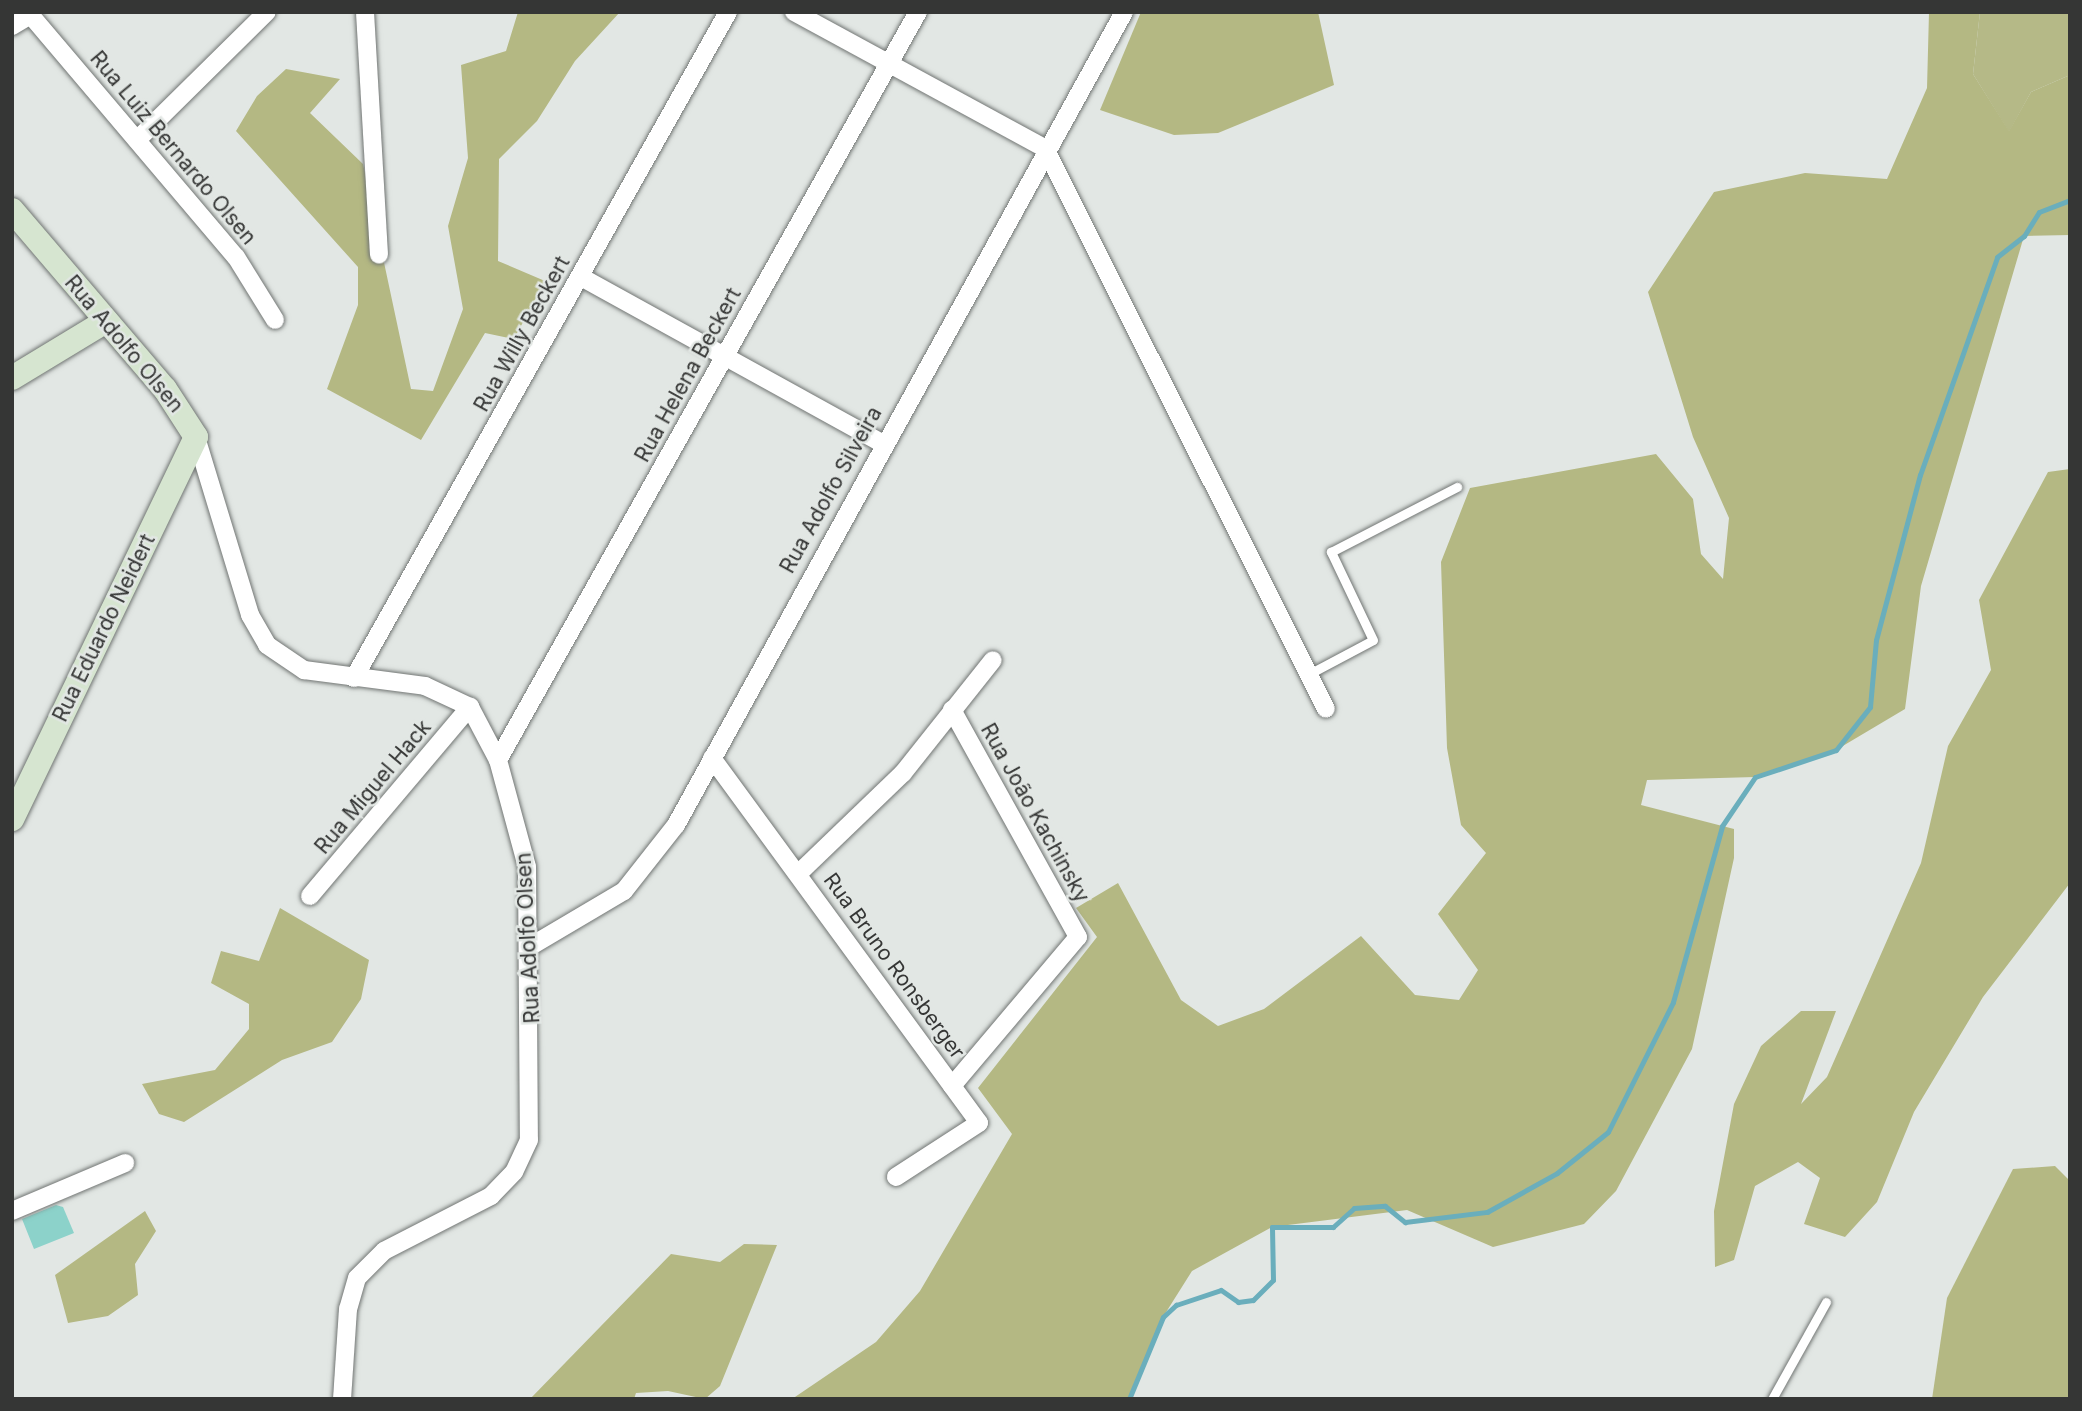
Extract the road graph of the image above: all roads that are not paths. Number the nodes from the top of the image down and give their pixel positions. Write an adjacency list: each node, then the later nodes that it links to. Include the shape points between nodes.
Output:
1 (266, 12): 10 (street)
2 (365, 12): 13 (street)
3 (728, 12): 14 (street, Rua Willy Beckert)
4 (794, 12): 9 (street)
5 (918, 12): 9 (street, Rua Helena Beckert)
6 (1124, 12): 11 (street, Rua Adolfo Silveira)
7 (29, 14): 8 (street); 10 (street, Rua Luiz Bernardo Olsen)
8 (12, 26)
9 (889, 64): 11 (street); 17 (street, Rua Helena Beckert)
10 (137, 140): 15 (street, Rua Luiz Bernardo Olsen, via 252,278)
11 (1045, 148): 20 (street, Rua Adolfo Silveira); 23 (street)
12 (12, 210): 16 (main road, Rua Adolfo Olsen)
13 (379, 256)
14 (581, 277): 17 (street); 24 (street, Rua Willy Beckert)
15 (275, 320)
16 (106, 321): 18 (main road); 19 (main road, Rua Adolfo Olsen, via 180,408)
17 (724, 356): 20 (street); 29 (street, Rua Helena Beckert)
18 (12, 378)
19 (196, 437): 24 (street, Rua Adolfo Olsen, via 250,615 267,645 297,667); 30 (main road, Rua Eduardo Neidert)
20 (882, 443): 28 (street, Rua Adolfo Silveira)
21 (1457, 487): 23 (lane, via 1331,552 1373,640)
22 (993, 660): 27 (street)
23 (1308, 674): 26 (street)
24 (354, 678): 25 (street, Rua Adolfo Olsen, via 441,690)
25 (470, 707): 29 (street, Rua Adolfo Olsen); 32 (street, Rua Miguel Hack)
26 (1326, 709)
27 (952, 710): 31 (street, via 902,773); 34 (street, Rua João Kachinsky, via 1078,937)
28 (712, 758): 31 (street, Rua Bruno Ronsberger); 33 (street, Rua Adolfo Silveira, via 641,874 595,910)
29 (498, 760): 33 (street, Rua Adolfo Olsen, via 523,842)
30 (12, 819)
31 (799, 873): 34 (street, Rua Bruno Ronsberger)
32 (310, 896)
33 (531, 946): 39 (street, Rua Adolfo Olsen, via 533,1100 524,1154 491,1196 384,1251 358,1278 348,1309)
34 (952, 1086): 36 (street, Rua Bruno Ronsberger, via 979,1123)
35 (125, 1163): 37 (street)
36 (896, 1177)
37 (12, 1212)
38 (1826, 1302): 40 (lane)
39 (342, 1399)
40 (1772, 1399)

